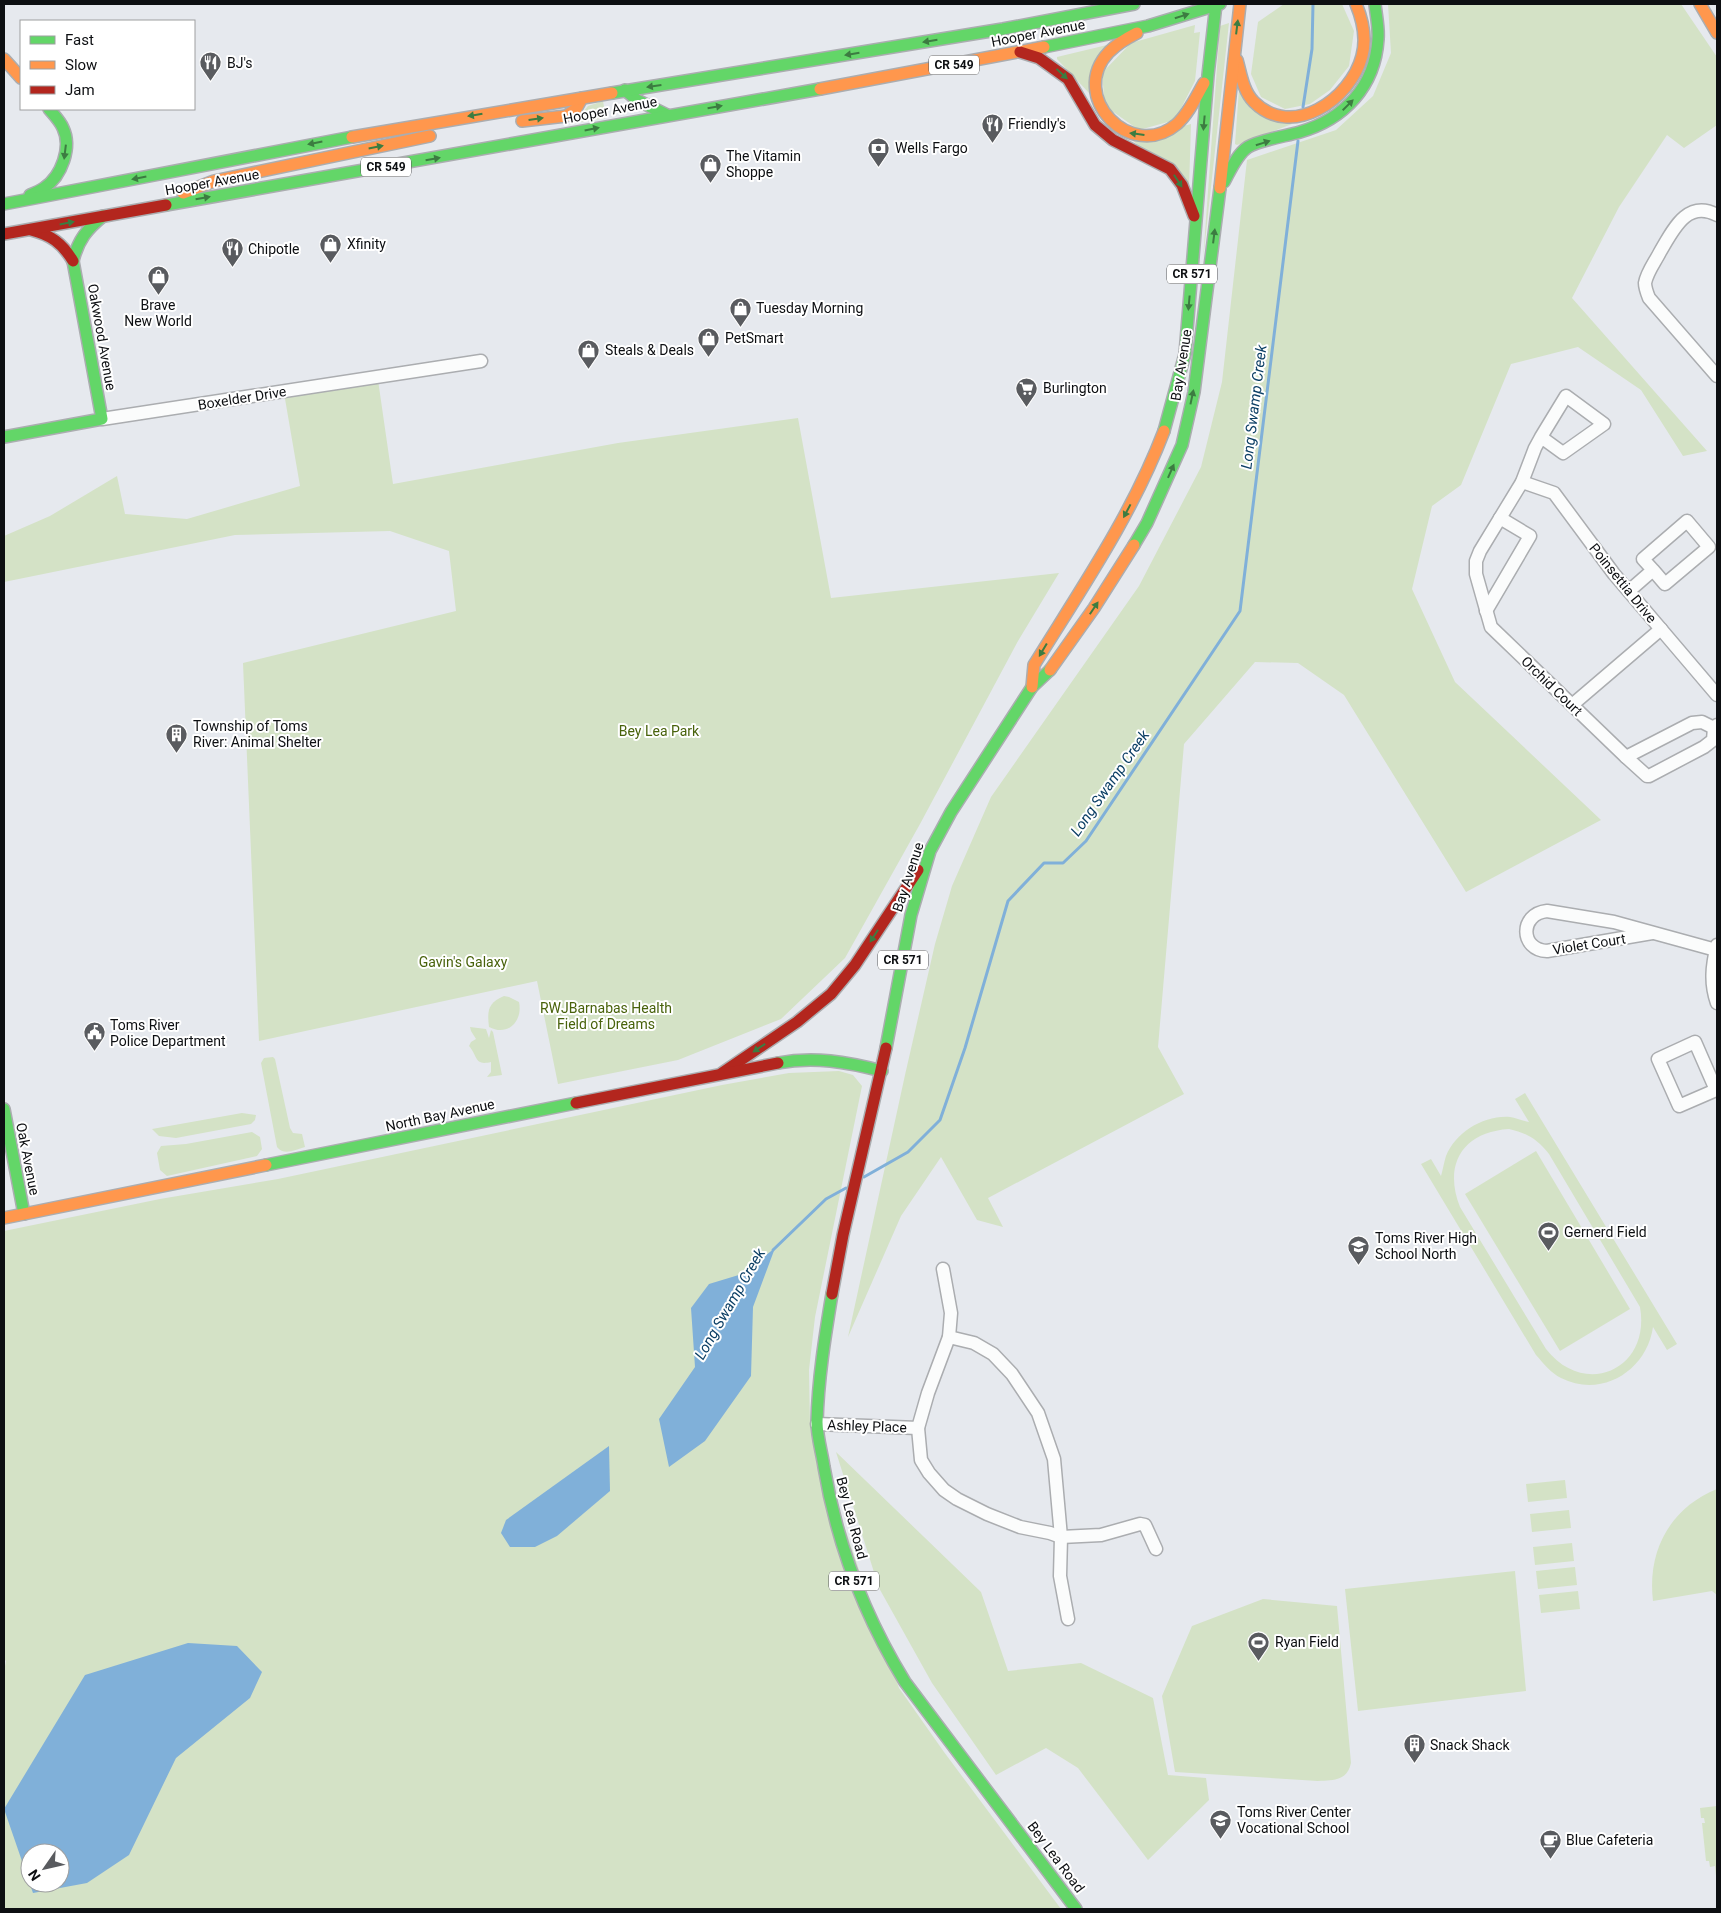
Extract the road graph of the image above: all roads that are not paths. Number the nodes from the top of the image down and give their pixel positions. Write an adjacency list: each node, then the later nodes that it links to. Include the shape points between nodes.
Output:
1 (1134, 4): 9 (main road, Hooper Avenue / CR 549)
2 (1217, 4): 8 (main road, Hooper Avenue / CR 549, one-way to 2); 17 (main road, Bay Avenue / CR 571)
3 (1240, 4): 12 (main road, Bay Avenue / CR 571, one-way to 3)
4 (1356, 4): 12 (main road, via 1364,28 1360,64 1337,98 1309,115 1280,117 1254,102 1245,86)
5 (1375, 4): 26 (main road, one-way to 5, via 1248,147 1319,126 1340,114 1357,96 1366,82 1376,53)
6 (1700, 4): 10 (main road)
7 (1044, 10): 9 (main road)
8 (1148, 26): 13 (main road, Hooper Avenue / CR 549); 17 (main road, one-way to 8, via 1189,110 1170,130 1154,135 1133,134 1116,126 1104,115 1098,102 1097,74 1111,49)
9 (1003, 29): 11 (main road, Hooper Avenue / CR 549)
10 (1717, 33)
11 (959, 36): 14 (main road, via 943,50); 20 (main road, Hooper Avenue / CR 549, one-way to 20)
12 (1235, 51): 26 (main road, Bay Avenue / CR 571)
13 (1020, 52): 19 (main road, Hooper Avenue / CR 549); 32 (main road, one-way to 32, via 1039,58 1068,79 1095,125 1114,140 1170,169 1182,185)
14 (924, 54)
15 (4, 59): 18 (main road)
16 (829, 74): 19 (main road)
17 (1208, 75): 32 (main road, Bay Avenue / CR 571, one-way to 32)
18 (20, 77)
19 (815, 89): 23 (main road, Hooper Avenue / CR 549, one-way to 19)
20 (625, 90): 21 (main road, Hooper Avenue / CR 549); 23 (main road)
21 (582, 98): 24 (main road, one-way to 21, via 566,116 576,109); 27 (main road, Hooper Avenue / CR 549, one-way to 27, via 388,130)
22 (50, 110): 27 (main road, one-way to 27, via 60,122 66,138 61,170 46,187)
23 (667, 115): 29 (main road, Hooper Avenue / CR 549, one-way to 23)
24 (515, 122)
25 (440, 134): 29 (main road, one-way to 25, via 214,181)
26 (1220, 188): 47 (main road, Bay Avenue / CR 571, one-way to 26, via 1048,673 1094,608 1147,523 1182,445 1194,392)
27 (17, 201): 28 (main road, Hooper Avenue / CR 549)
28 (4, 204)
29 (144, 208): 31 (main road, Hooper Avenue / CR 549)
30 (1717, 215): 37 (street, via 1698,212 1677,222 1647,274 1645,286 1649,298)
31 (104, 216): 33 (main road, Hooper Avenue / CR 549, one-way to 31); 35 (main road, via 77,242)
32 (1196, 221): 47 (main road, Bay Avenue / CR 571, one-way to 47, via 1185,354 1161,441 1118,527 1034,665)
33 (29, 230): 34 (main road, Hooper Avenue / CR 549); 35 (main road, via 47,233 62,243)
34 (4, 234)
35 (73, 260): 38 (main road, Oakwood Avenue)
36 (482, 361): 38 (street, Boxelder Drive)
37 (1717, 376)
38 (102, 420): 39 (main road, Boxelder Drive)
39 (4, 437)
40 (1541, 437): 40 (street, Orchid Court, via 1563,453 1604,424 1566,396); 41 (street, Orchid Court)
41 (1522, 482): 42 (street, Orchid Court); 44 (street, Poinsettia Drive, via 1554,493)
42 (1500, 518): 45 (street, Orchid Court, via 1476,561 1476,574); 45 (street, via 1530,536)
43 (1653, 570): 43 (street, via 1643,559 1687,521 1709,547 1665,584); 44 (street)
44 (1629, 592): 46 (street, Poinsettia Drive)
45 (1486, 611): 49 (street, Orchid Court, via 1490,627)
46 (1661, 629): 48 (street, Poinsettia Drive); 49 (street)
47 (1032, 687): 52 (main road, Bay Avenue / CR 571, via 951,812)
48 (1717, 696)
49 (1572, 705): 51 (street, Orchid Court)
50 (1716, 726): 51 (street, Orchid Court, via 1692,723); 51 (street, Orchid Court, via 1712,740 1704,747 1649,776)
51 (1626, 757)
52 (930, 851): 57 (main road, Bay Avenue / CR 571, via 911,915); 58 (main road, one-way to 58, via 855,965 831,994 797,1022)
53 (1652, 932): 53 (street, Violet Court, via 1614,922 1547,912 1532,917 1526,931 1533,946 1542,951); 54 (street, Violet Court)
54 (1717, 948): 55 (street, via 1711,977)
55 (1717, 1003)
56 (1711, 1063): 56 (street, via 1695,1042 1658,1059 1679,1106 1716,1090)
57 (882, 1071): 58 (main road, North Bay Avenue, via 840,1060 813,1058); 64 (main road, Bey Lea Road / CR 571, via 843,1235 825,1334)
58 (722, 1073): 60 (main road, North Bay Avenue)
59 (4, 1108): 60 (main road, Oak Avenue)
60 (24, 1214): 61 (main road, North Bay Avenue)
61 (4, 1218)
62 (943, 1269): 63 (street, via 951,1313)
63 (949, 1337): 65 (street); 66 (street, via 974,1343 993,1354 1012,1374 1038,1413 1054,1459)
64 (817, 1424): 65 (street, Ashley Place); 69 (main road, Bey Lea Road / CR 571, via 828,1498 842,1548 859,1595 886,1651 905,1682)
65 (918, 1428): 66 (street, via 921,1460 944,1490 956,1499 1020,1527)
66 (1061, 1538): 67 (street, via 1101,1535 1140,1524 1145,1525); 68 (street, via 1060,1576)
67 (1156, 1549)
68 (1068, 1619)
69 (1076, 1909)

